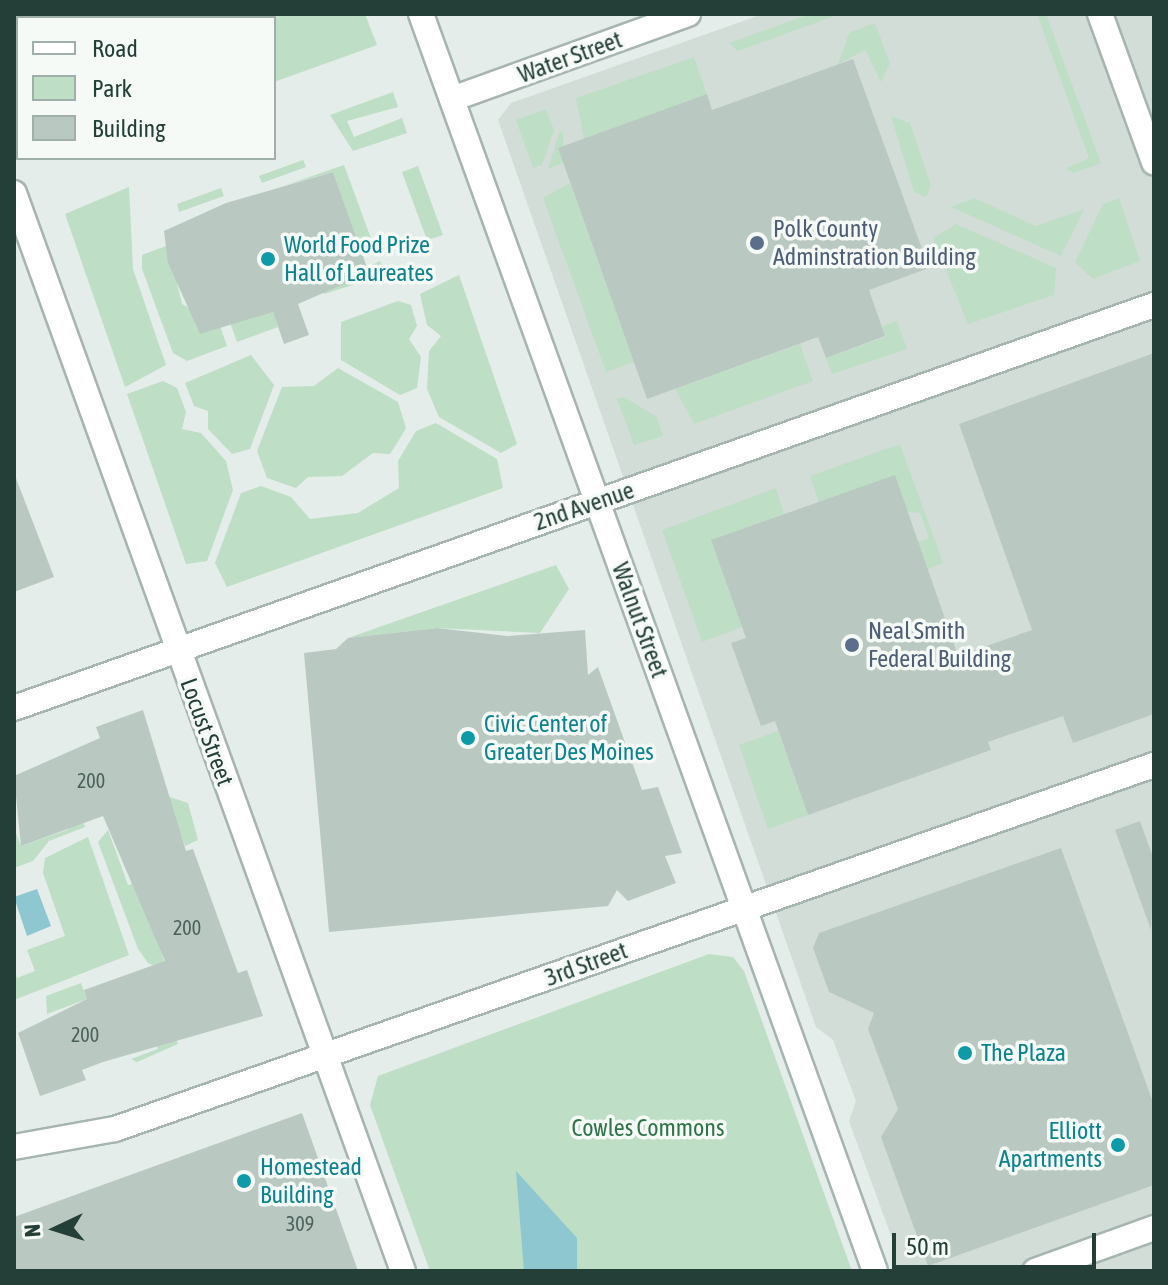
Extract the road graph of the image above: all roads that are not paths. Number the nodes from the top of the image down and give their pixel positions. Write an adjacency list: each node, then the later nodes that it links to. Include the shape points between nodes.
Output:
1 (421, 14): 4 (main road, Walnut Street)
2 (688, 14): 4 (main road, Water Street)
3 (1100, 14): 5 (main road)
4 (452, 99): 8 (main road, Walnut Street)
5 (1154, 162)
6 (14, 193): 9 (main road, Locust Street)
7 (1154, 305): 8 (main road, 2nd Avenue)
8 (597, 502): 9 (main road, 2nd Avenue); 12 (main road, Walnut Street)
9 (177, 649): 10 (main road, 2nd Avenue); 13 (main road, Locust Street)
10 (14, 708)
11 (1154, 765): 12 (main road, 3rd Street)
12 (744, 907): 13 (main road, 3rd Street); 17 (main road, Walnut Street)
13 (325, 1057): 14 (main road, 3rd Street, via 115,1129); 16 (main road, Locust Street)
14 (14, 1147)
15 (1154, 1228): 18 (main road)
16 (403, 1271)
17 (875, 1271)
18 (1035, 1271)

